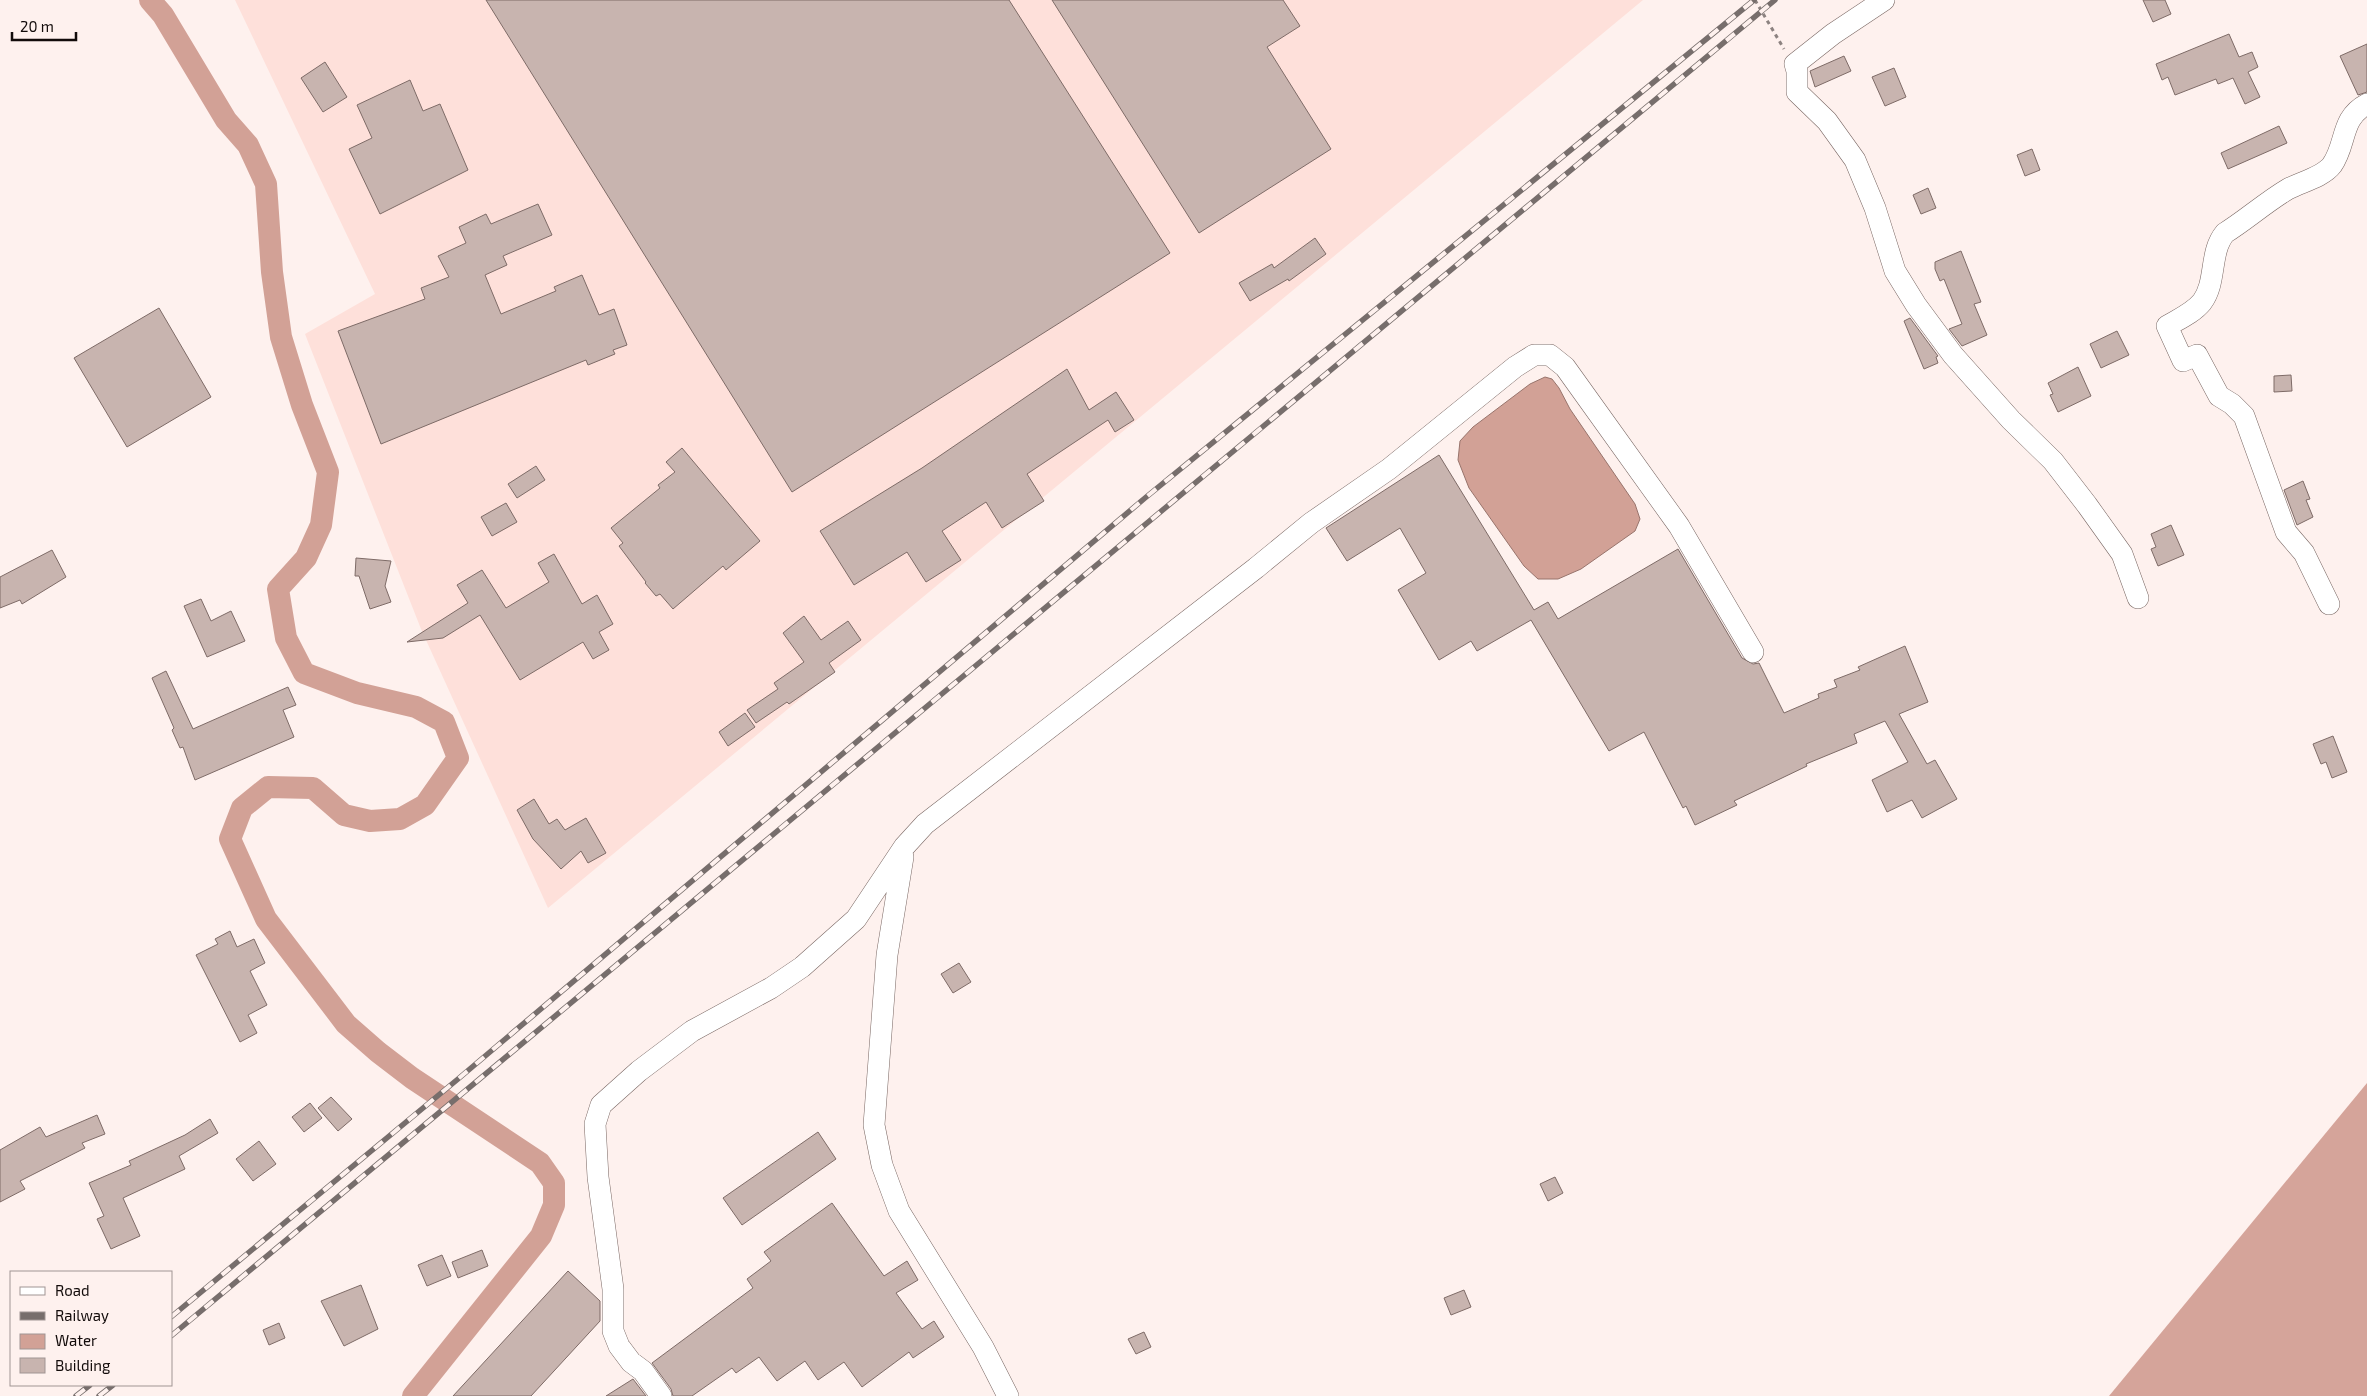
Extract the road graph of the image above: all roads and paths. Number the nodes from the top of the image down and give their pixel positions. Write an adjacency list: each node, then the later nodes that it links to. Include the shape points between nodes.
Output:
1 (1755, 0): 3 (path, via 1776,39)
2 (1884, 0): 3 (street)
3 (1795, 64): 5 (street, via 1797,92 1828,122 1855,160 1875,208 1895,271 1916,305 1953,355 2011,420 2054,460 2122,554)
4 (2367, 104): 6 (street, via 2355,110 2338,156 2329,168 2287,190 2225,233 2218,241 2211,282 2203,300 2194,310 2167,326 2183,361 2197,355 2219,396 2244,416 2286,532 2304,553)
5 (2138, 598)
6 (2329, 604)
7 (1753, 652): 8 (street, via 1679,526 1564,367 1550,355 1534,355 1515,366 1388,469 1311,523 925,824)
8 (904, 847): 9 (street, via 856,919 802,967 692,1031 601,1105 595,1124 598,1177 613,1289 613,1332 619,1346); 10 (street, via 888,954 874,1125 882,1165 899,1211 983,1347)
9 (661, 1396)
10 (1008, 1396)

